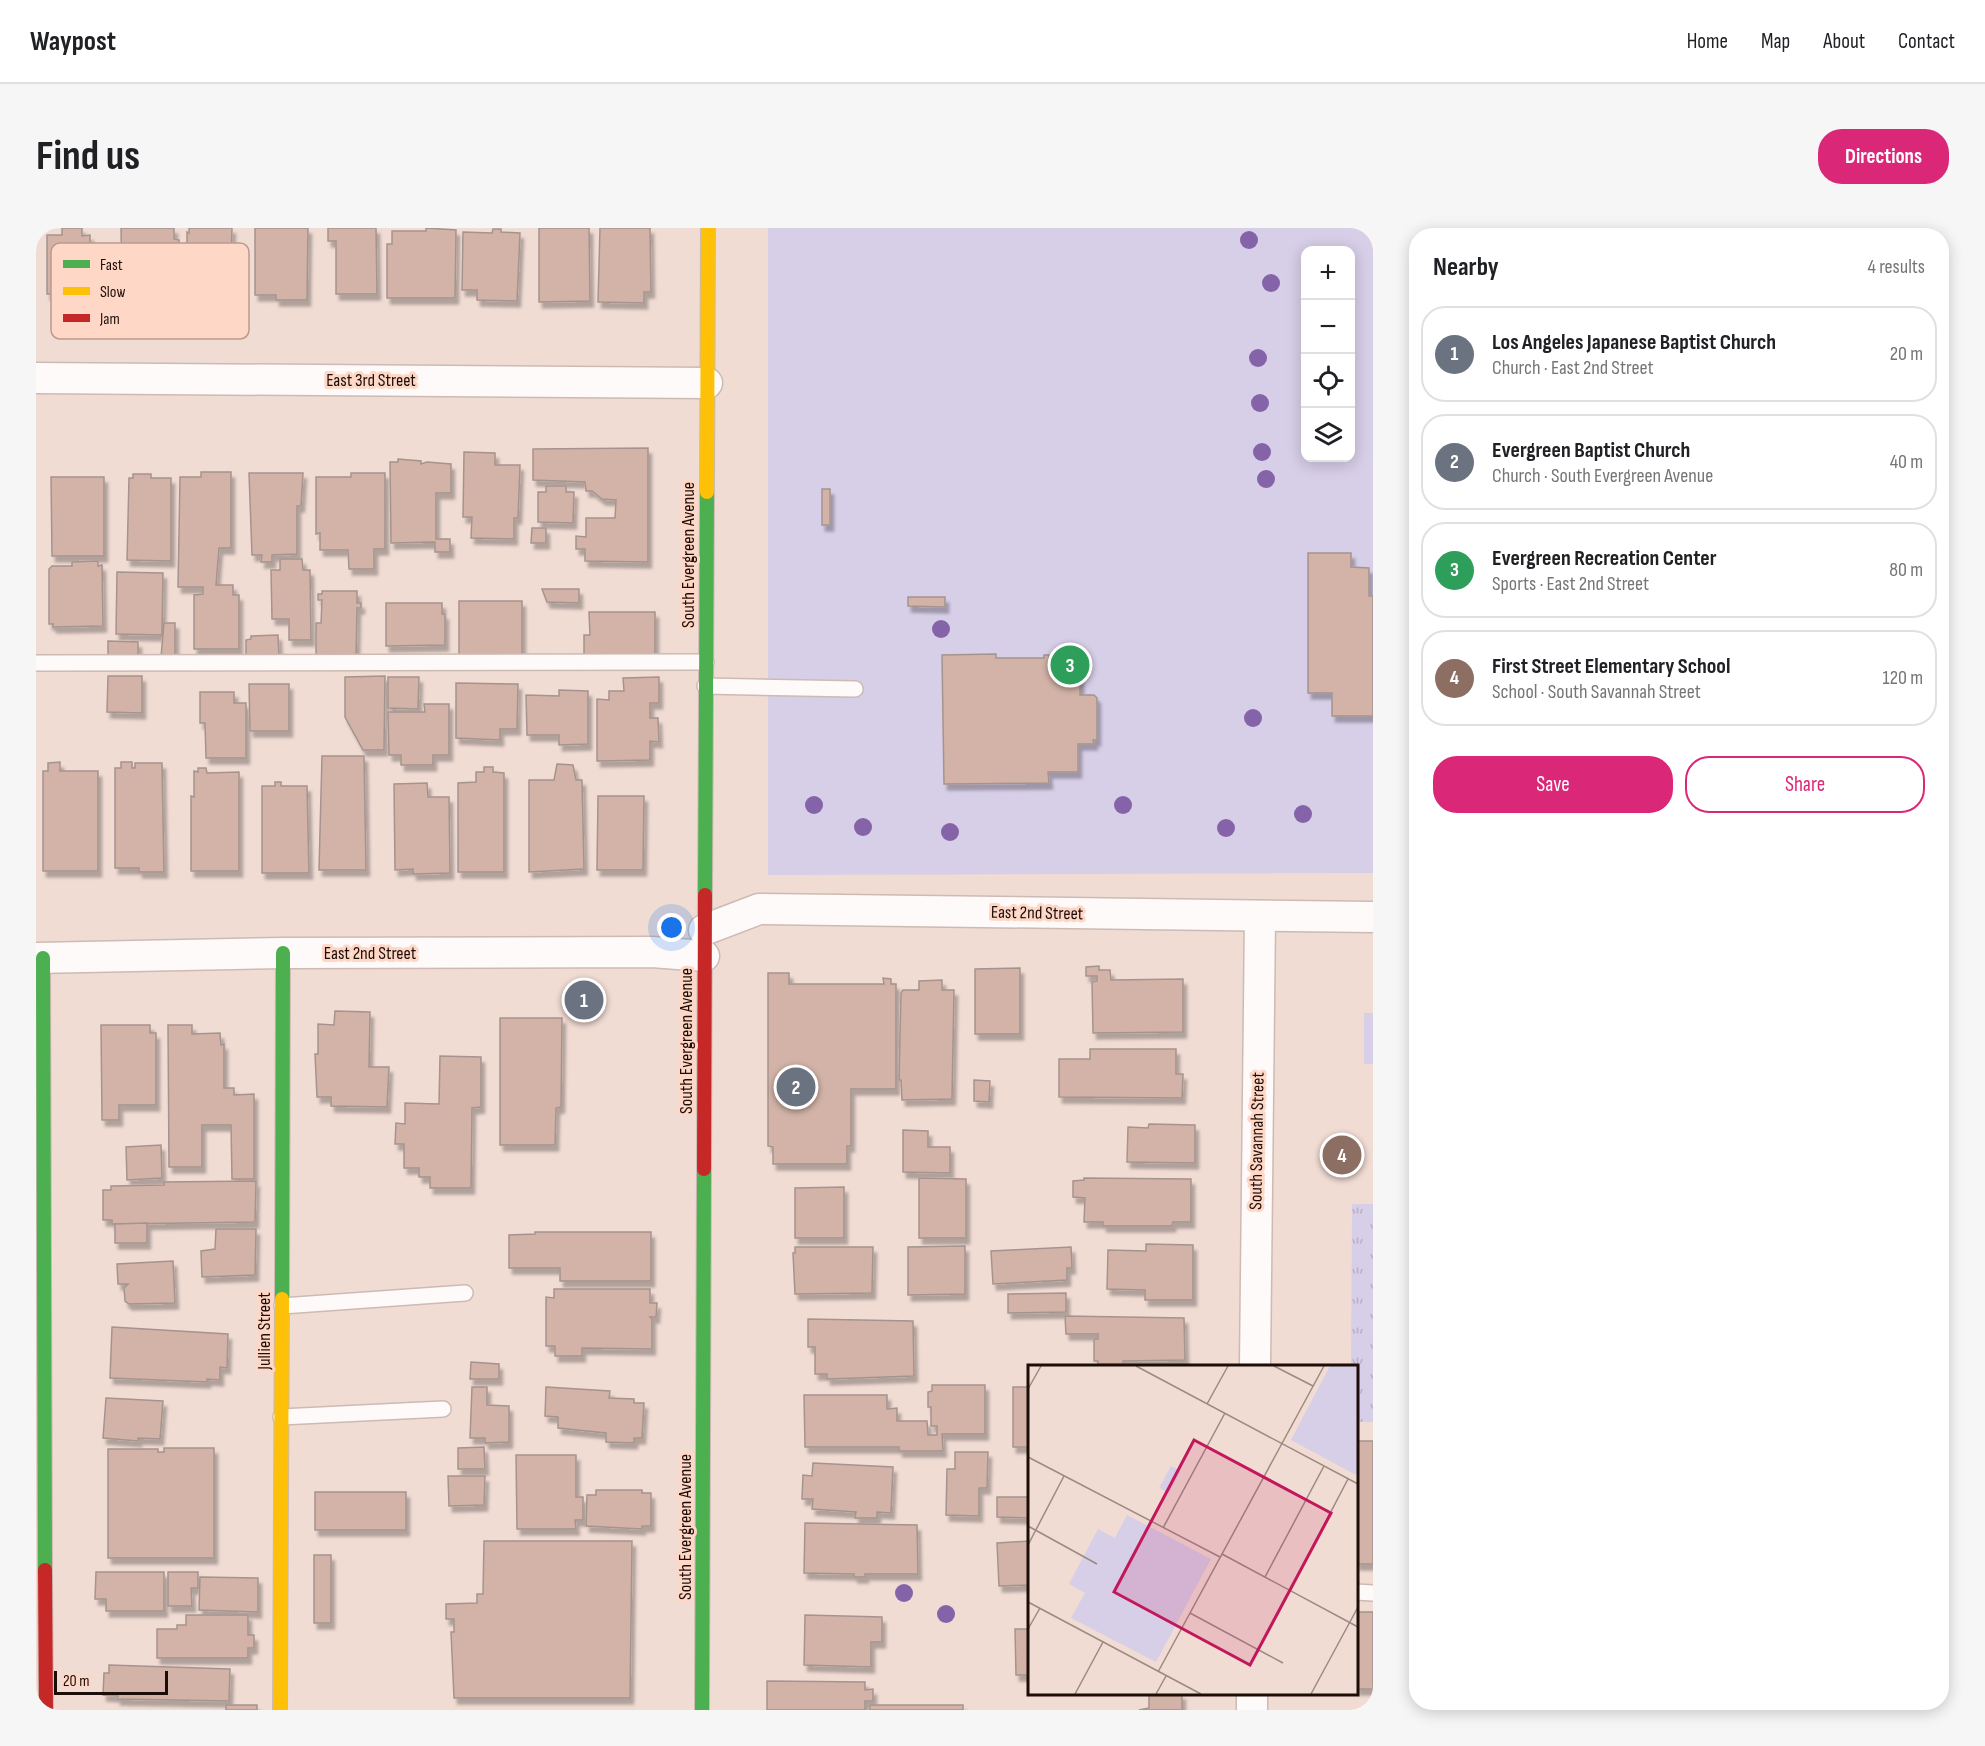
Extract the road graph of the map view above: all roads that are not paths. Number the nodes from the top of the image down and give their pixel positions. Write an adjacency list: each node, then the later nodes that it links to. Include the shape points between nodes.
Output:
1 (708, 228): 3 (street, South Evergreen Avenue)
2 (36, 378): 3 (street, East 3rd Street)
3 (707, 383): 4 (street, South Evergreen Avenue)
4 (706, 662): 5 (lane); 6 (street, South Evergreen Avenue)
5 (36, 663)
6 (705, 686): 7 (lane); 10 (street, South Evergreen Avenue)
7 (855, 689)
8 (1260, 916): 9 (street, East 2nd Street); 10 (street, East 2nd Street, via 759,909); 15 (street, South Savannah Street)
9 (1373, 917)
10 (704, 943): 11 (street, East 2nd Street, via 652,952); 22 (street, South Evergreen Avenue)
11 (283, 953): 12 (street, East 2nd Street); 14 (street, Jullien Street)
12 (39, 958): 20 (street)
13 (465, 1293): 14 (lane)
14 (282, 1306): 17 (street, Jullien Street)
15 (1255, 1365)
16 (443, 1409): 17 (lane)
17 (281, 1417): 21 (street, Jullien Street)
18 (1358, 1592): 19 (lane)
19 (1373, 1593)
20 (46, 1710)
21 (279, 1710)
22 (702, 1710)

